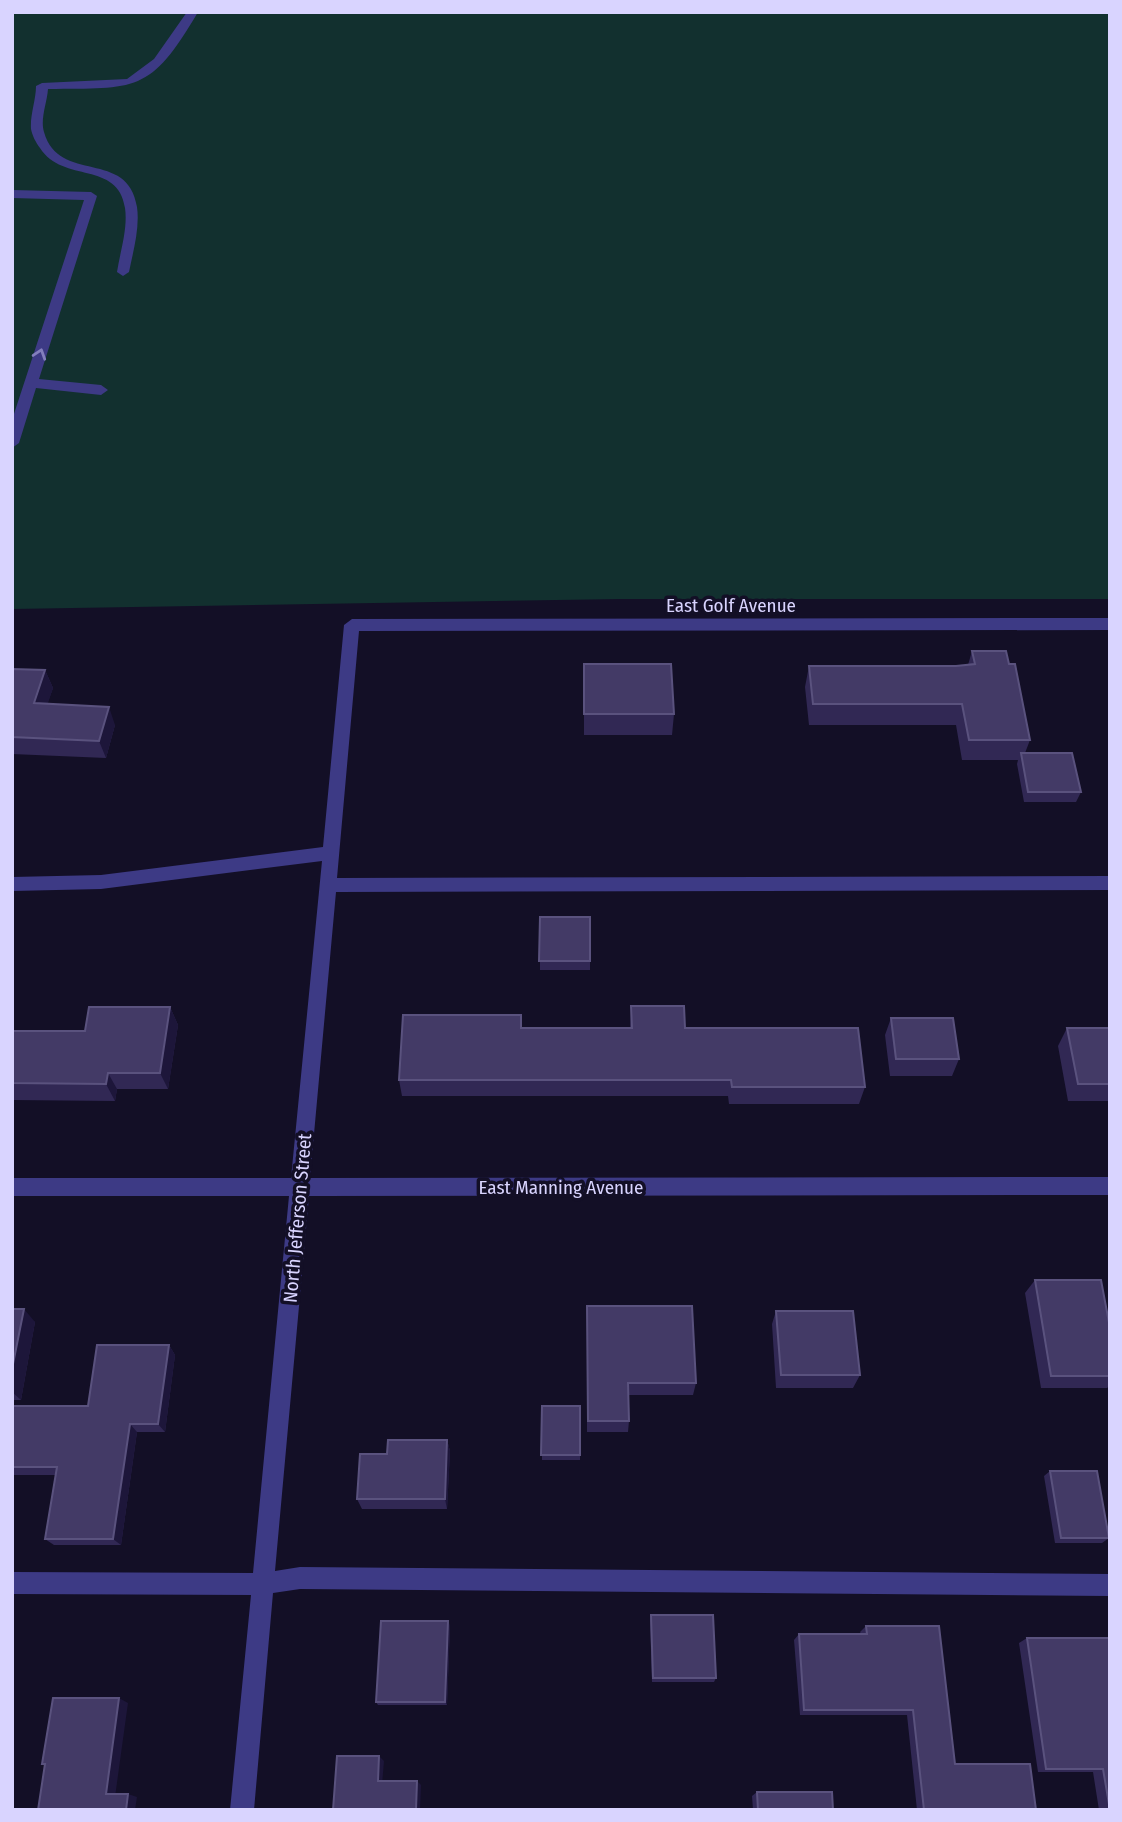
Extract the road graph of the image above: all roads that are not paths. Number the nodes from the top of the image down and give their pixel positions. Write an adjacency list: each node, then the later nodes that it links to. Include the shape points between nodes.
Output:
1 (192, 12): 3 (street, via 160,59 132,82 42,86 37,129 48,156 68,167 106,172 125,185 131,208)
2 (12, 194): 4 (street, one-way to 2, via 91,196)
3 (123, 272)
4 (30, 383): 5 (street); 6 (street)
5 (101, 390)
6 (12, 443)
7 (1110, 624): 8 (street, East Golf Avenue)
8 (352, 625): 9 (street, North Jefferson Street)
9 (331, 853): 11 (street, via 101,882); 12 (street, North Jefferson Street)
10 (1110, 883): 12 (street)
11 (12, 884)
12 (328, 885): 15 (street, North Jefferson Street)
13 (1110, 1186): 15 (street, East Manning Avenue)
14 (12, 1187): 15 (street, East Manning Avenue)
15 (300, 1187): 17 (street, North Jefferson Street)
16 (12, 1583): 17 (street)
17 (263, 1584): 18 (street, via 300,1578); 19 (street, North Jefferson Street)
18 (1110, 1585)
19 (242, 1810)

